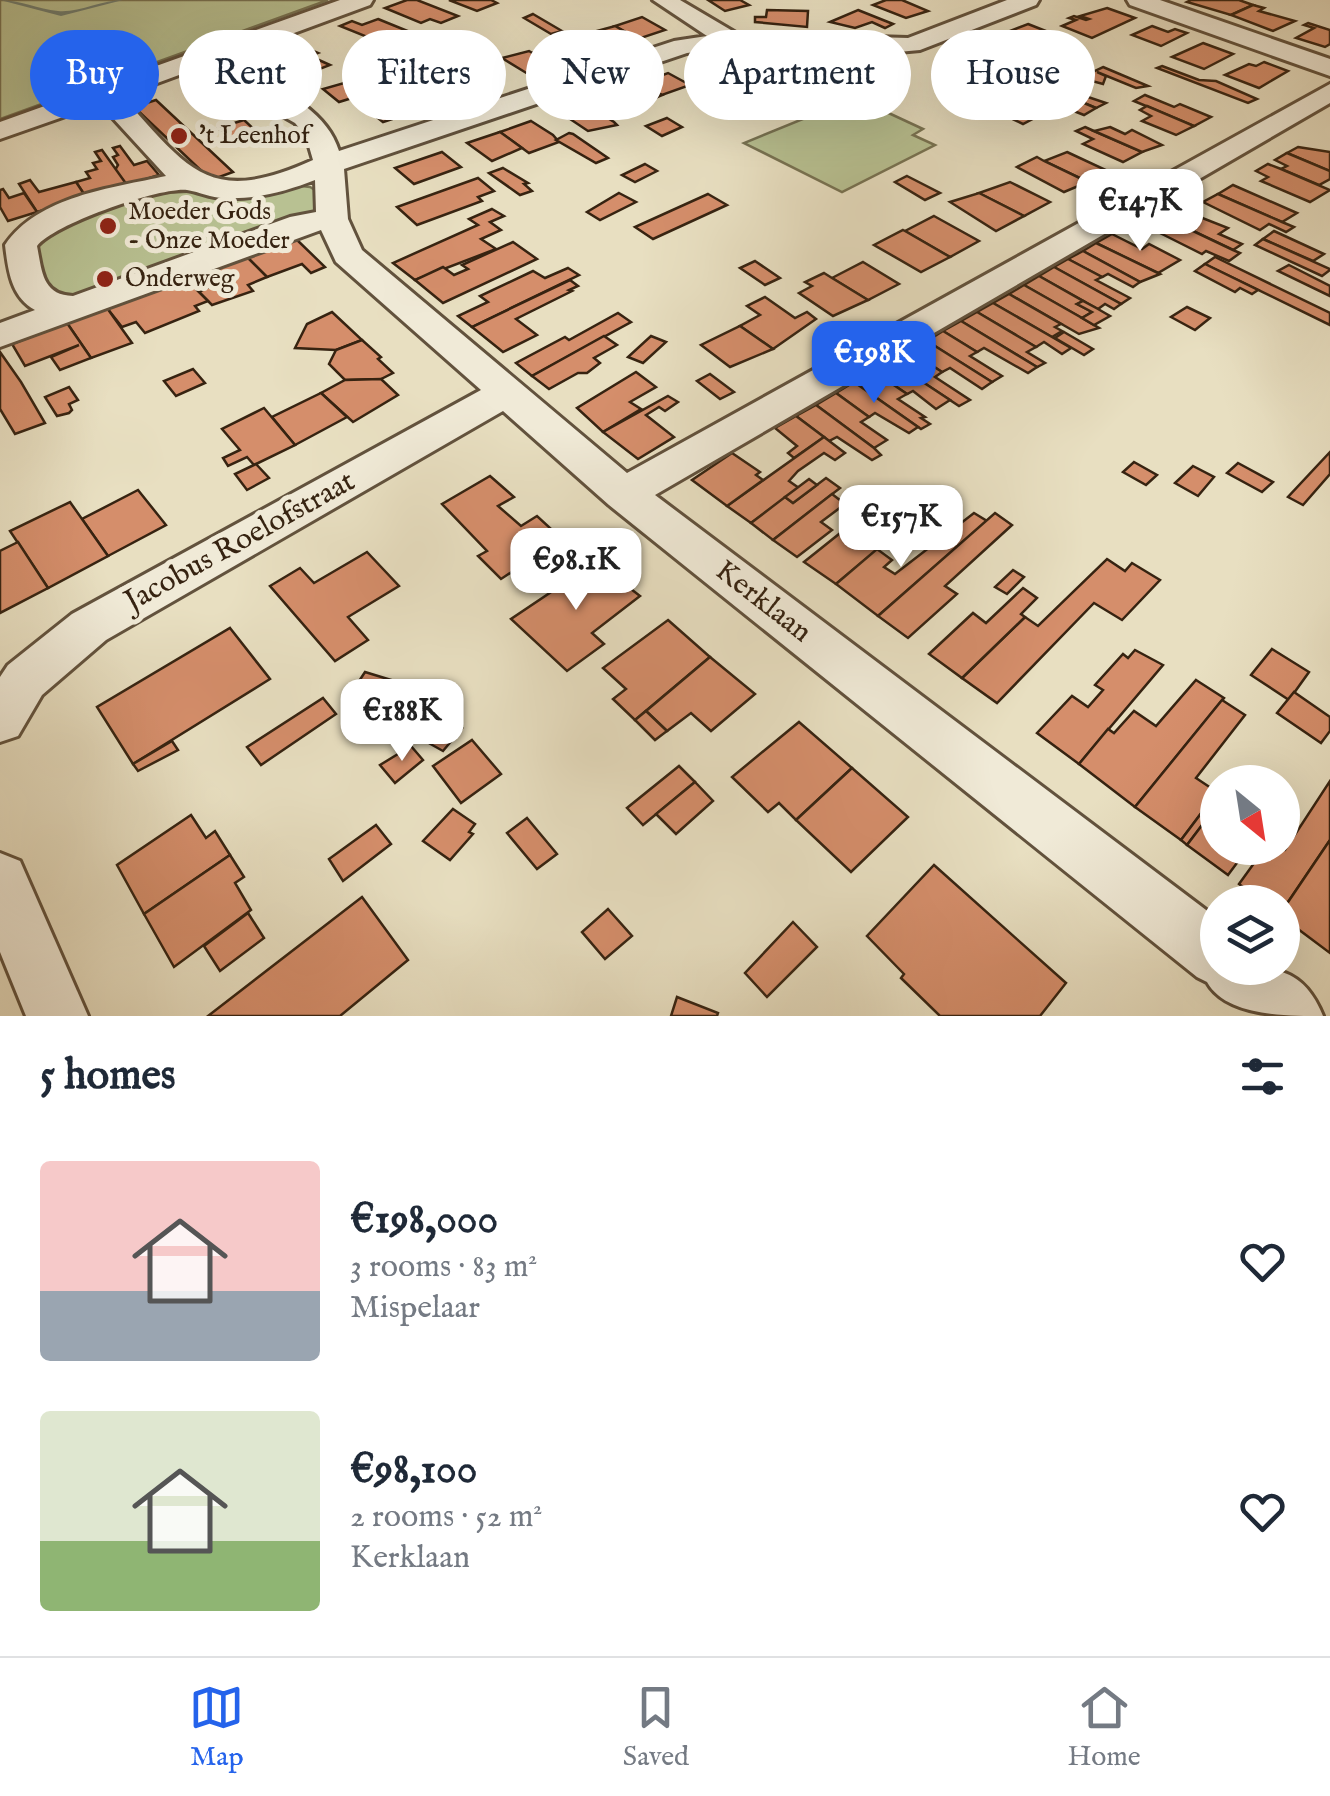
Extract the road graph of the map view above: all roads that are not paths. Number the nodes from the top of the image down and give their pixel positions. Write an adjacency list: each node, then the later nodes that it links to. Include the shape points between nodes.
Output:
1 (362, 0): 5 (street)
2 (664, 0): 6 (street)
3 (1028, 0): 7 (street)
4 (1138, 0): 9 (street)
5 (282, 30)
6 (714, 30)
7 (911, 45)
8 (684, 46): 15 (street)
9 (1330, 68)
10 (1330, 92): 21 (street)
11 (30, 120): 14 (street)
12 (131, 120): 16 (street)
13 (308, 120): 15 (street)
14 (0, 131)
15 (329, 164): 16 (street, via 296,181 257,186); 17 (street, Kerklaan)
16 (188, 180): 18 (street, via 57,217 26,234 25,273 35,296 44,304)
17 (332, 219): 18 (street, via 301,224); 20 (street, Kerklaan, via 348,255)
18 (76, 307): 19 (street)
19 (0, 336)
20 (505, 392): 21 (street, Kerklaan); 22 (street, Jacobus Roelofstraat, via 89,627 26,680)
21 (624, 494): 24 (street, Kerklaan)
22 (0, 720)
23 (0, 881): 25 (street)
24 (1200, 942)
25 (15, 969): 27 (street)
26 (1253, 985): 28 (street)
27 (57, 1016)
28 (1292, 1016)

